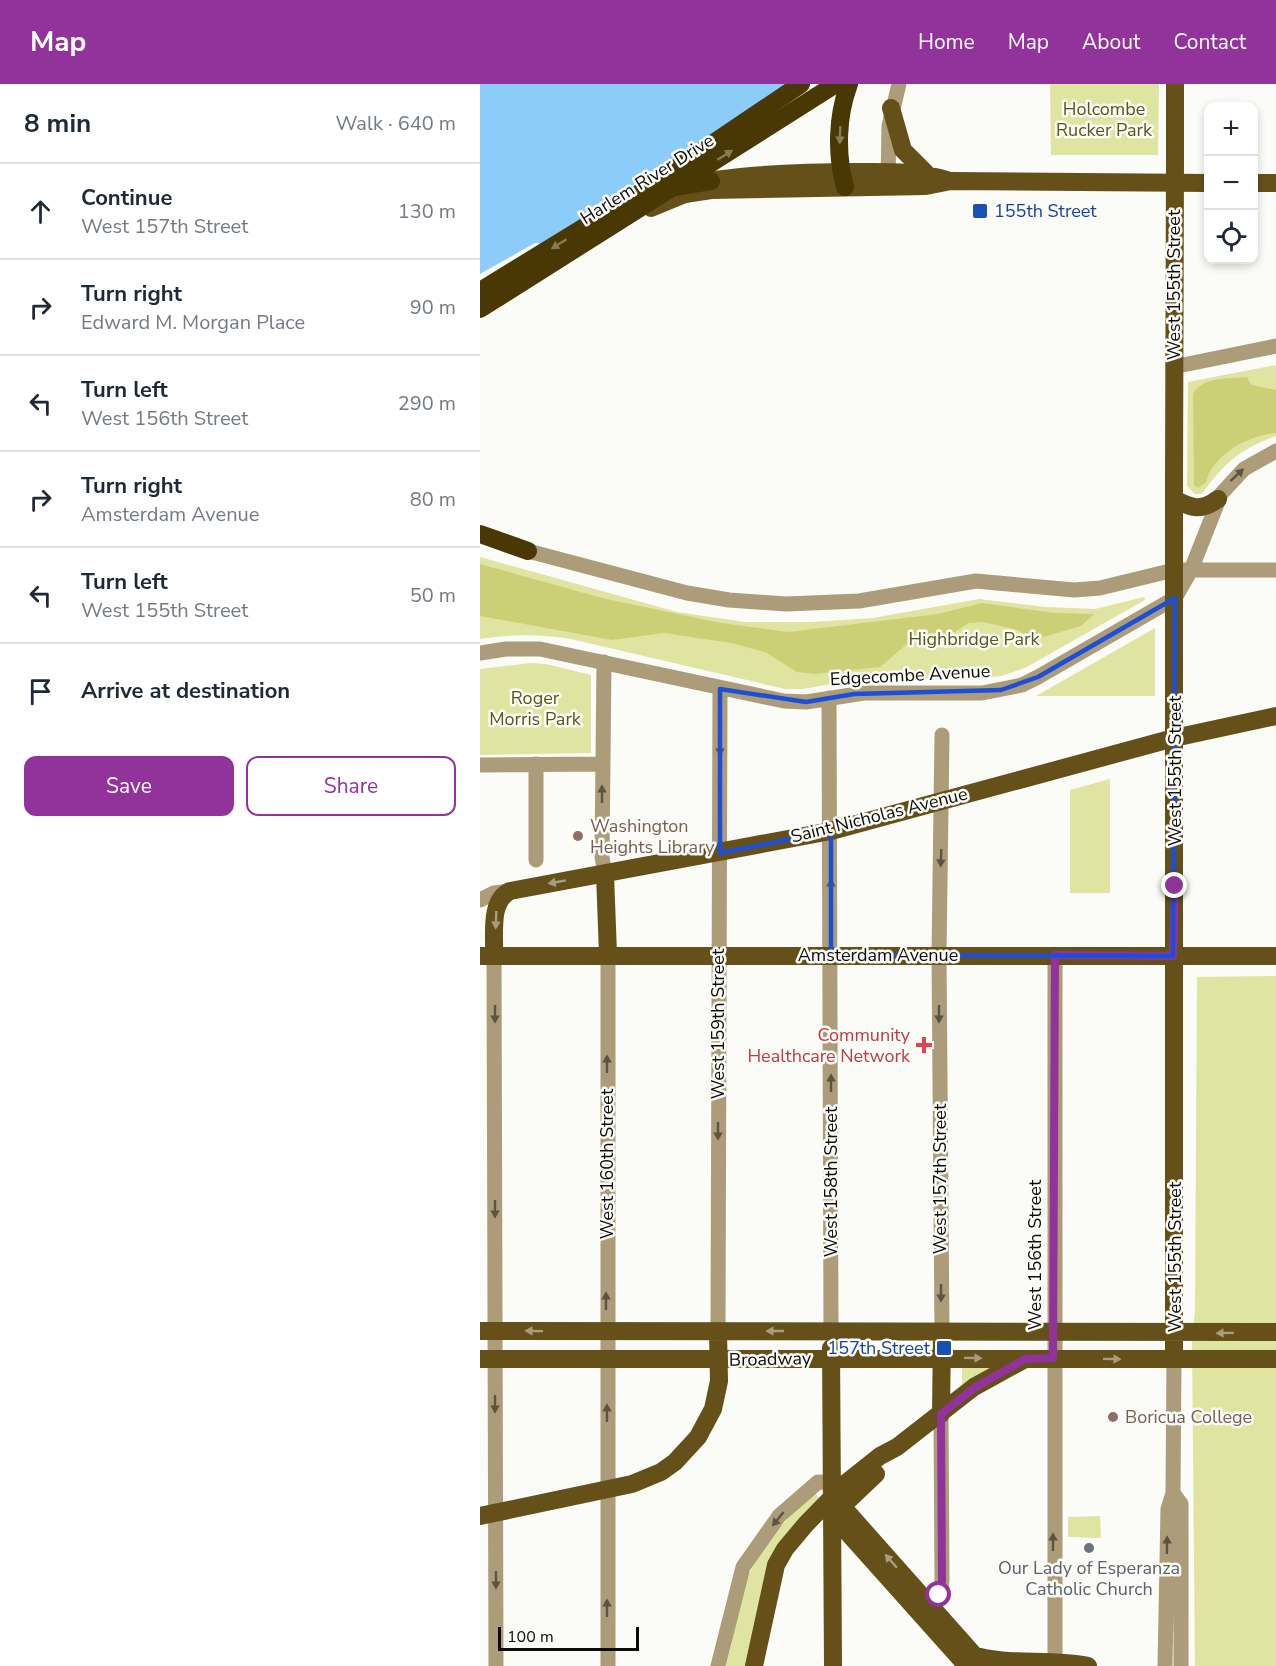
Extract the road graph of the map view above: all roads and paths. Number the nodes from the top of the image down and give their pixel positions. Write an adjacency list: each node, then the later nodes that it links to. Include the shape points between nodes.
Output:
1 (801, 84): 16 (highway, Harlem River Drive)
2 (836, 84): 18 (highway, Harlem River Drive, one-way to 2, bridge)
3 (849, 84): 8 (highway, one-way to 8, via 840,130)
4 (899, 84): 6 (street)
5 (1174, 84): 11 (street); 23 (main road, West 155th Street, bridge)
6 (891, 108): 7 (main road, via 903,150); 9 (street)
7 (926, 173): 9 (main road); 10 (main road)
8 (843, 179): 9 (main road, Harlem River Drive); 15 (main road, Harlem River Drive)
9 (888, 179): 10 (main road, via 926,186)
10 (951, 181): 11 (main road)
11 (1173, 182): 12 (main road); 21 (street)
12 (1204, 183)
13 (1258, 183): 14 (main road)
14 (1276, 183)
15 (711, 186): 16 (highway); 19 (main road, Harlem River Drive, via 651,209)
16 (636, 196): 17 (highway, Harlem River Drive, one-way to 17)
17 (480, 291)
18 (480, 309)
19 (480, 317)
20 (1276, 346): 21 (street)
21 (1173, 367): 23 (street)
22 (1276, 451): 25 (street, one-way to 22, via 1244,469)
23 (1173, 474): 24 (main road, West 155th Street)
24 (1174, 499): 25 (main road, via 1194,508 1209,506); 30 (main road, West 155th Street)
25 (1218, 499): 30 (street)
26 (480, 529): 29 (main road)
27 (480, 534): 29 (highway)
28 (480, 544): 29 (highway)
29 (528, 551): 30 (street, via 687,593 779,603 859,601 976,581 1091,590)
30 (1183, 570): 31 (street); 32 (main road, West 155th Street)
31 (1276, 570)
32 (1175, 598): 36 (street, Edgecombe Avenue, via 1022,685 982,693 864,693); 39 (main road, West 155th Street)
33 (480, 653): 34 (street, Edgecombe Avenue, via 540,649)
34 (604, 662): 35 (street, Edgecombe Avenue); 41 (street, West 160th Street)
35 (720, 688): 36 (street, Edgecombe Avenue, via 784,702); 45 (street, West 159th Street, one-way to 45)
36 (829, 698): 44 (street, West 158th Street)
37 (1276, 716): 39 (main road, Saint Nicholas Avenue)
38 (942, 735): 43 (street, West 157th Street)
39 (1174, 738): 43 (main road, Saint Nicholas Avenue); 56 (main road, West 155th Street)
40 (536, 764): 41 (street); 42 (street); 46 (street)
41 (602, 764): 47 (street, West 160th Street, one-way to 41)
42 (480, 765)
43 (943, 799): 44 (main road, Saint Nicholas Avenue); 54 (street, West 157th Street, one-way to 54)
44 (831, 831): 45 (main road, Saint Nicholas Avenue); 53 (street, West 158th Street, one-way to 44)
45 (720, 853): 47 (main road, Saint Nicholas Avenue); 52 (street, West 159th Street)
46 (537, 860)
47 (605, 874): 48 (main road, Saint Nicholas Avenue, one-way to 48); 50 (main road, West 160th Street)
48 (510, 891): 49 (street, Saint Nicholas Avenue); 51 (main road, one-way to 51, via 497,904)
49 (480, 900)
50 (608, 954): 51 (main road, Amsterdam Avenue); 52 (main road, Amsterdam Avenue); 61 (street, West 160th Street, one-way to 50)
51 (487, 955): 58 (street, one-way to 58)
52 (718, 955): 53 (main road, Amsterdam Avenue); 59 (street, West 159th Street, one-way to 59)
53 (831, 955): 54 (main road, Amsterdam Avenue); 60 (street, West 158th Street, one-way to 53)
54 (939, 955): 55 (main road, Amsterdam Avenue); 62 (street, West 157th Street, one-way to 62)
55 (1055, 955): 56 (main road, Amsterdam Avenue); 63 (street, West 156th Street)
56 (1173, 956): 57 (main road, Amsterdam Avenue); 65 (main road, West 155th Street)
57 (1276, 956)
58 (487, 1331): 61 (main road, Broadway, one-way to 58); 69 (street)
59 (718, 1331): 60 (main road, Broadway, one-way to 59); 61 (main road, Broadway); 74 (main road, West 159th Street)
60 (831, 1331): 62 (main road, Broadway); 66 (main road, West 158th Street)
61 (606, 1332): 73 (street, West 160th Street)
62 (942, 1332): 63 (main road, Broadway); 67 (main road, West 157th Street)
63 (1054, 1332): 65 (main road, Broadway); 68 (street, West 156th Street)
64 (1276, 1332): 65 (main road, Broadway, one-way to 65)
65 (1175, 1333): 71 (main road, West 155th Street)
66 (831, 1358): 67 (main road, Broadway); 74 (main road, Broadway); 78 (main road, West 158th Street)
67 (941, 1358): 70 (main road, Broadway, one-way to 70); 75 (main road, West 157th Street)
68 (1053, 1358): 70 (main road, Broadway); 71 (main road, Broadway, one-way to 71); 81 (street, West 156th Street, one-way to 68)
69 (488, 1359): 73 (main road, Broadway); 79 (street, one-way to 79)
70 (1025, 1359): 75 (main road, via 974,1388)
71 (1174, 1359): 72 (main road, Broadway); 77 (street, West 155th Street)
72 (1276, 1359)
73 (606, 1360): 74 (main road, Broadway); 76 (street, West 160th Street, one-way to 73)
74 (718, 1360): 76 (main road, West 159th Street, via 713,1409 687,1451 646,1479)
75 (941, 1414): 78 (main road, via 880,1456); 80 (street, West 157th Street, via 942,1581 939,1595)
76 (607, 1488): 79 (main road, West 159th Street); 84 (street, West 160th Street, one-way to 76)
77 (1173, 1493): 89 (street, West 155th Street, one-way to 77, via 1168,1509); 90 (street, West 155th Street, via 1181,1504)
78 (837, 1496): 80 (main road); 85 (street, one-way to 85, via 818,1482 779,1516 743,1567); 86 (main road, via 785,1549 776,1565); 87 (main road, West 158th Street)
79 (488, 1514): 83 (street, one-way to 83)
80 (925, 1610): 82 (main road, via 974,1655); 88 (main road)
81 (1072, 1664): 82 (main road)
82 (1001, 1665)
83 (496, 1666)
84 (608, 1666)
85 (718, 1666)
86 (754, 1666)
87 (833, 1666)
88 (967, 1666)
89 (1166, 1666)
90 (1181, 1666)

